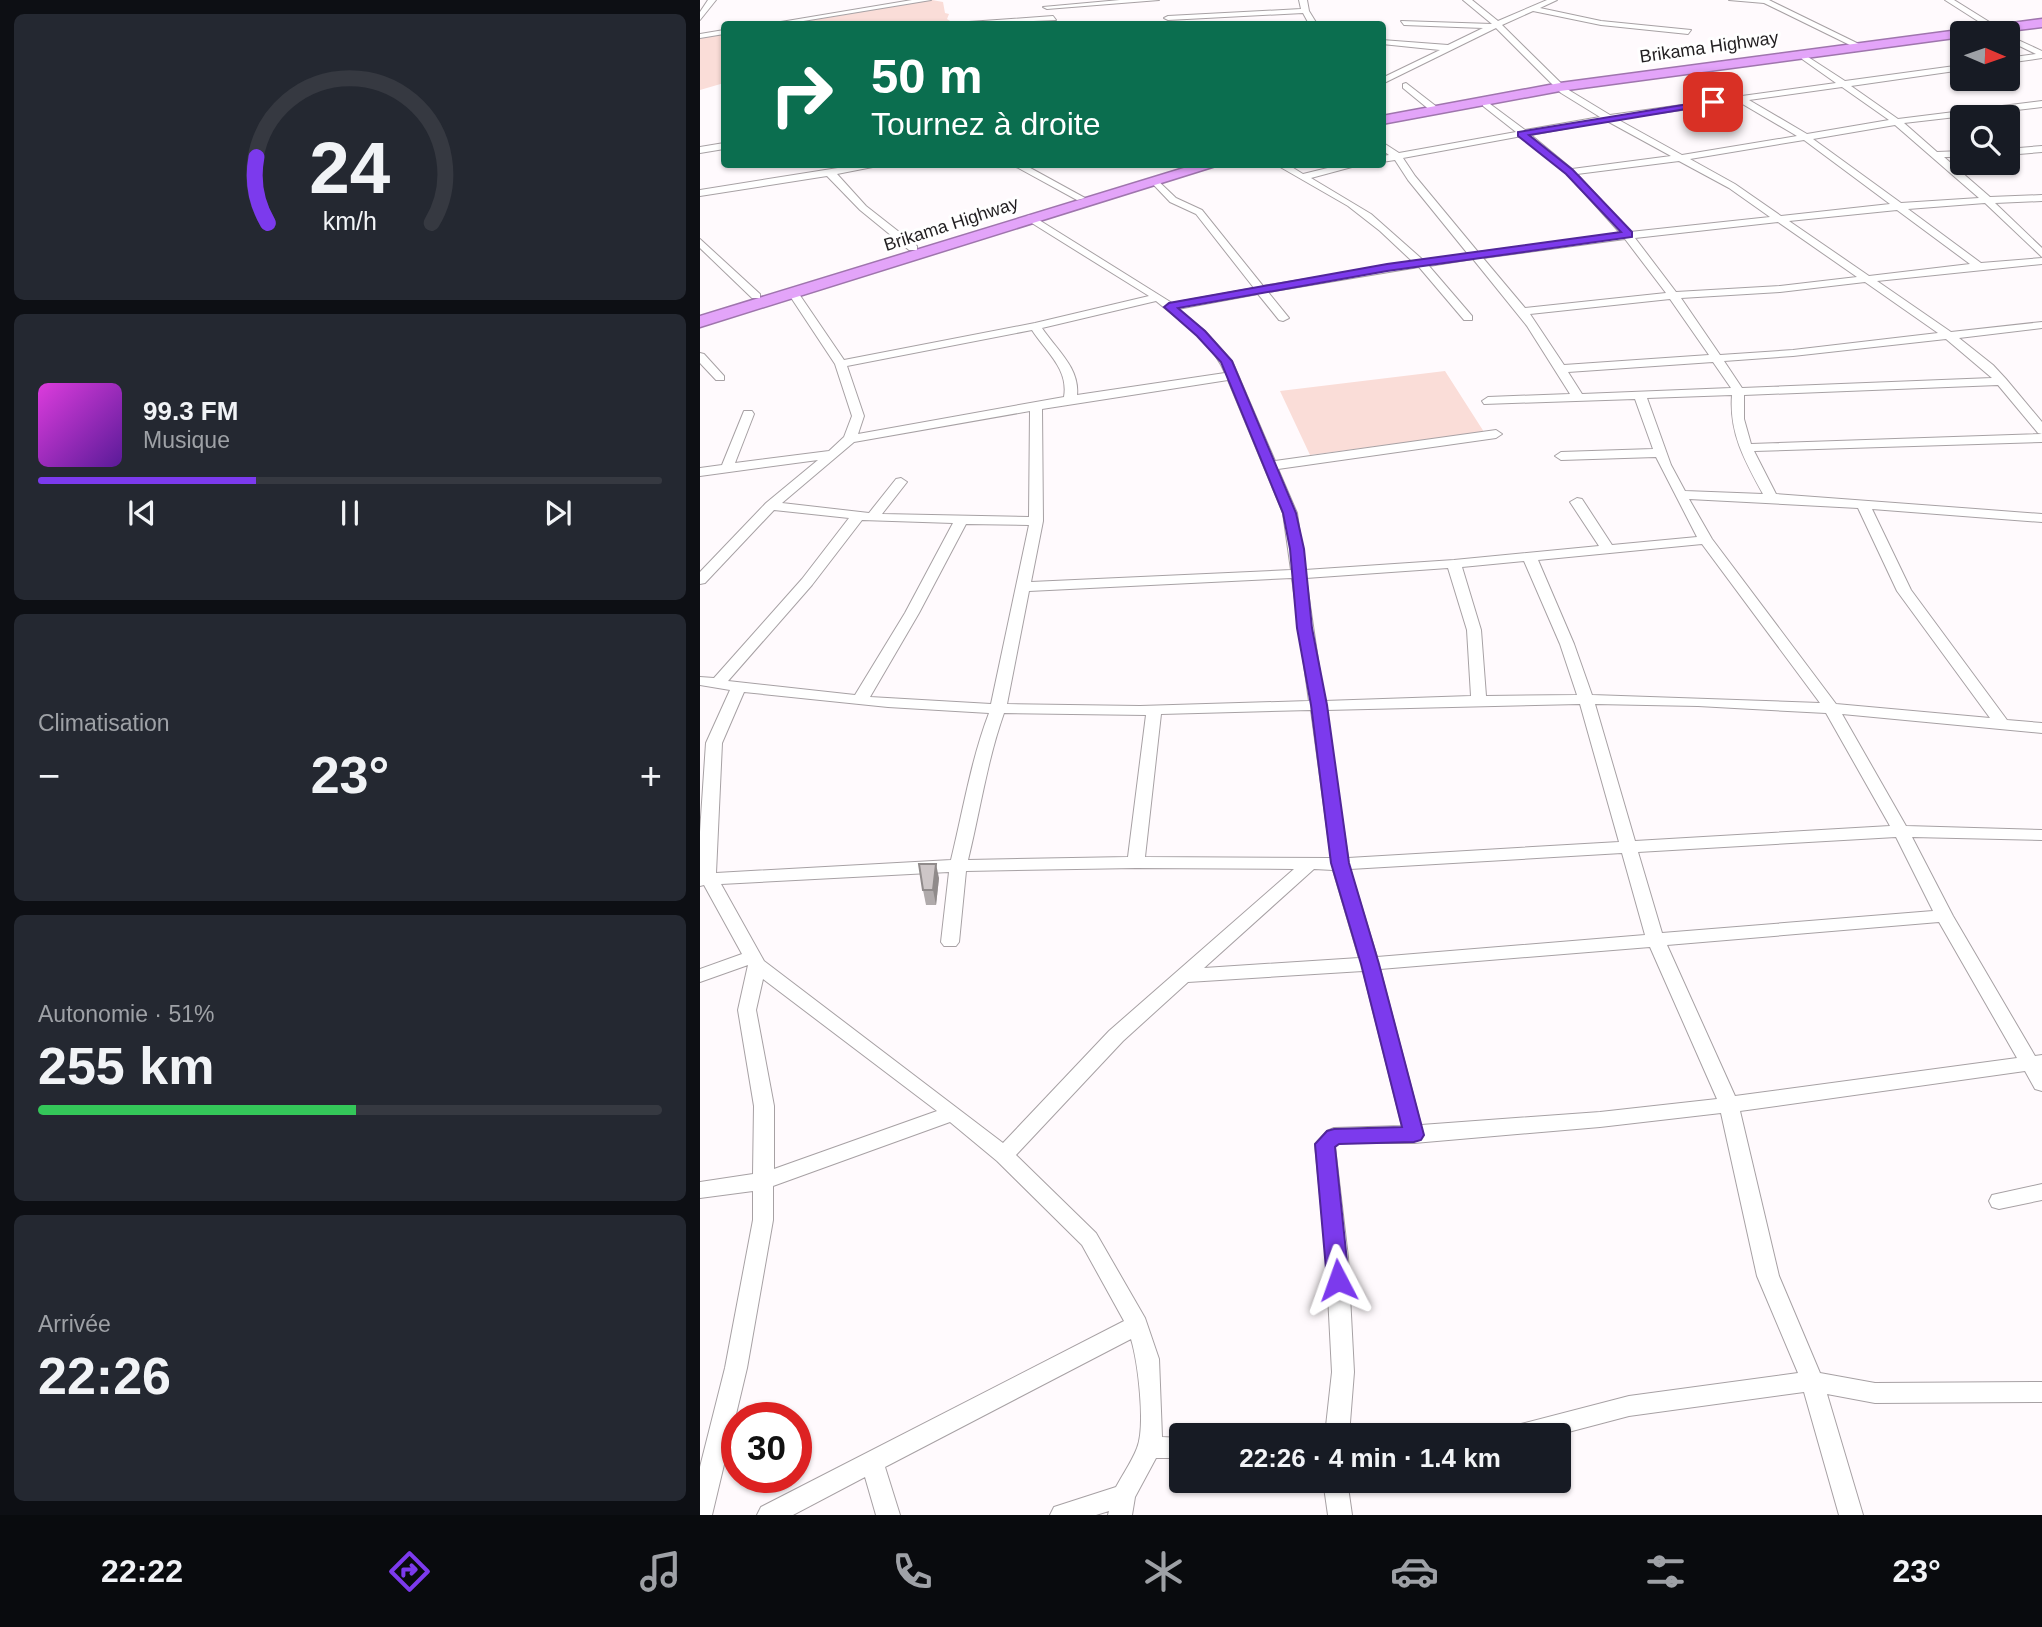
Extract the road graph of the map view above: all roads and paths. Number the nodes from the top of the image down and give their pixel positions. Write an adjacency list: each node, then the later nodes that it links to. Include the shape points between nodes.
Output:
1 (712, 0): 15 (street)
2 (843, 0): 14 (street)
3 (927, 0): 14 (street)
4 (1157, 0): 11 (street); 18 (street)
5 (1303, 0): 13 (street)
6 (1467, 0): 23 (street)
7 (1553, 0): 12 (street)
8 (1733, 0): 9 (street)
9 (1763, 0): 32 (street)
10 (1949, 0): 20 (street)
11 (1045, 3): 17 (street)
12 (1532, 9): 23 (street); 26 (street, via 1601,23)
13 (1305, 11): 18 (street); 19 (street)
14 (841, 13): 16 (street)
15 (700, 18)
16 (792, 21)
17 (1056, 21)
18 (1170, 21)
19 (1311, 21)
20 (1979, 21)
21 (1404, 23): 23 (street)
22 (2042, 24): 24 (highway, Brikama Highway)
23 (1494, 25): 33 (street); 42 (street)
24 (2020, 28)
25 (721, 32): 27 (street)
26 (1688, 32)
27 (700, 36)
28 (1950, 37): 32 (highway, Brikama Highway)
29 (1950, 38): 35 (highway, Brikama Highway)
30 (1386, 41): 33 (street)
31 (2020, 44): 34 (street)
32 (1859, 46): 42 (highway, Brikama Highway)
33 (1449, 48): 39 (street)
34 (2042, 55): 36 (street)
35 (1805, 57): 38 (highway, Brikama Highway); 40 (street)
36 (2020, 59)
37 (1950, 69): 40 (street)
38 (1694, 72): 42 (highway, Brikama Highway); 43 (street)
39 (1386, 80)
40 (1841, 83): 43 (street); 50 (street)
41 (1406, 86): 46 (street)
42 (1562, 89): 44 (highway, Brikama Highway); 46 (highway, Brikama Highway); 47 (street)
43 (1740, 98): 47 (street); 52 (street)
44 (1486, 104): 49 (highway, Brikama Highway); 51 (street)
45 (2042, 104): 50 (street)
46 (1434, 110): 48 (highway, Brikama Highway)
47 (1608, 118): 51 (street); 62 (street)
48 (1386, 121)
49 (1386, 121)
50 (1897, 121): 52 (street); 59 (street)
51 (1521, 134): 60 (street); 69 (street)
52 (1804, 135): 62 (street); 77 (street)
53 (721, 146): 56 (street)
54 (1386, 148): 60 (street)
55 (2042, 149): 57 (street)
56 (700, 150)
57 (2020, 151)
58 (1950, 154): 59 (street)
59 (1933, 155): 76 (street)
60 (1397, 156): 61 (street); 84 (street)
61 (1386, 158)
62 (1680, 158): 69 (street); 79 (street)
63 (860, 168): 70 (street)
64 (1022, 168): 74 (street)
65 (1183, 168): 74 (highway, Brikama Highway)
66 (1200, 168): 72 (highway, Brikama Highway)
67 (1286, 168): 71 (street)
68 (1341, 168): 71 (street)
69 (1570, 172): 81 (street)
70 (830, 173): 73 (street); 83 (street, via 863,208)
71 (1302, 177): 88 (street, via 1351,204)
72 (1156, 181): 78 (highway, Brikama Highway); 92 (street, via 1173,200 1199,212)
73 (700, 193)
74 (1080, 198): 80 (highway, Brikama Highway)
75 (2042, 198): 76 (street)
76 (1986, 199): 77 (street); 85 (street)
77 (1901, 206): 79 (street); 89 (street)
78 (1031, 218): 80 (highway, Brikama Highway); 96 (street)
79 (1780, 219): 81 (street); 91 (street)
80 (989, 229): 83 (highway, Brikama Highway); 93 (highway, Brikama Highway)
81 (1628, 234): 84 (street); 94 (street)
82 (700, 242): 95 (street, via 714,261)
83 (913, 248): 95 (highway, Brikama Highway)
84 (1476, 254): 88 (street); 97 (street)
85 (2042, 254)
86 (2042, 261): 87 (street)
87 (2029, 262): 89 (street); 90 (street)
88 (1419, 263): 92 (street); 100 (street)
89 (1979, 266): 91 (street)
90 (2042, 275)
91 (1867, 280): 94 (street); 104 (street)
92 (1258, 289): 96 (street); 99 (street)
93 (793, 293): 101 (highway, Brikama Highway); 107 (street)
94 (1676, 295): 97 (street); 106 (street)
95 (756, 296): 98 (highway, Brikama Highway)
96 (1163, 302): 103 (street); 109 (street, via 1201,333 1226,361)
97 (1520, 312): 108 (street)
98 (700, 314)
99 (1283, 318)
100 (1468, 318)
101 (700, 322)
102 (2042, 325): 104 (street)
103 (1035, 326): 107 (street); 115 (street, via 1060,357 1073,389)
104 (1948, 335): 106 (street); 111 (street)
105 (700, 356): 110 (street)
106 (1717, 358): 108 (street); 112 (street)
107 (841, 364): 122 (street, via 858,416)
108 (1560, 369): 114 (street)
109 (1232, 376): 115 (street); 127 (street)
110 (720, 378)
111 (2002, 381): 112 (street); 119 (street)
112 (1738, 390): 113 (street); 123 (street, via 1735,407)
113 (1640, 394): 114 (street); 124 (street)
114 (1577, 396): 116 (street)
115 (1070, 400): 117 (street)
116 (1488, 401)
117 (1036, 406): 122 (street); 139 (street)
118 (748, 414): 128 (street)
119 (2042, 430)
120 (1496, 434): 127 (street)
121 (2042, 438): 123 (street)
122 (850, 439): 125 (street)
123 (1744, 448): 132 (street)
124 (1661, 453): 126 (street); 131 (street)
125 (832, 454): 128 (street); 135 (street)
126 (1561, 456)
127 (1269, 466): 144 (street, via 1290,513)
128 (727, 468): 129 (street)
129 (700, 472)
130 (901, 482): 136 (street)
131 (1680, 495): 132 (street); 140 (street)
132 (1772, 498): 134 (street)
133 (1577, 502): 141 (street)
134 (1863, 504): 138 (street); 157 (street, via 1904,591)
135 (771, 506): 136 (street); 145 (street)
136 (866, 516): 137 (street); 148 (street)
137 (962, 518): 139 (street); 151 (street)
138 (2042, 518)
139 (1036, 521): 146 (street)
140 (1706, 540): 141 (street); 154 (street)
141 (1608, 549): 142 (street)
142 (1529, 556): 143 (street); 150 (street)
143 (1454, 564): 144 (street); 152 (street, via 1474,630)
144 (1300, 574): 146 (street); 153 (street)
145 (700, 580)
146 (1024, 587): 155 (street)
147 (700, 681): 148 (street)
148 (717, 684): 149 (street)
149 (739, 686): 151 (street); 166 (street, via 714,743)
150 (1586, 699): 152 (street); 154 (street); 161 (street)
151 (860, 700): 155 (street)
152 (1479, 701): 153 (street)
153 (1319, 705): 156 (street); 164 (street)
154 (1831, 708): 157 (street); 159 (street)
155 (998, 709): 156 (street); 165 (street, via 983,749)
156 (1154, 710): 162 (street)
157 (2002, 724): 158 (street)
158 (2042, 728)
159 (1902, 831): 160 (street); 161 (street); 167 (street)
160 (2042, 835)
161 (1628, 848): 164 (street); 168 (street)
162 (1136, 862): 163 (street); 165 (street)
163 (1311, 863): 164 (street); 173 (street)
164 (1340, 863): 171 (street)
165 (958, 867): 166 (street); 169 (street)
166 (704, 880): 170 (street)
167 (1944, 916): 168 (street); 174 (street)
168 (1655, 939): 171 (street); 176 (street)
169 (950, 942)
170 (754, 961): 172 (street); 177 (street); 180 (street, via 747,1010 764,1106)
171 (1370, 964): 173 (street); 178 (street)
172 (700, 976)
173 (1183, 976): 179 (street, via 1116,1035)
174 (2036, 1063): 175 (street); 176 (street)
175 (2042, 1084)
176 (1729, 1104): 178 (street, via 1523,1128); 185 (street, via 1768,1276)
177 (953, 1113): 179 (street); 180 (street)
178 (1414, 1135): 187 (street, via 1334,1136 1325,1144 1343,1372)
179 (1004, 1155): 184 (street, via 1089,1239)
180 (764, 1181): 181 (street); 194 (street, via 762,1220 736,1368)
181 (700, 1191)
182 (2042, 1192): 183 (street)
183 (1999, 1201)
184 (1137, 1325): 189 (street, via 1148,1359); 191 (street)
185 (1812, 1381): 186 (street, via 1875,1393); 188 (street, via 1629,1406); 199 (street)
186 (2042, 1392)
187 (1337, 1423)
188 (1563, 1423)
189 (1150, 1447): 190 (street); 193 (street)
190 (1169, 1448)
191 (872, 1463): 195 (street); 196 (street)
192 (1337, 1493): 198 (street)
193 (1122, 1505): 197 (street)
194 (700, 1514)
195 (769, 1515)
196 (888, 1515)
197 (1062, 1515)
198 (1340, 1515)
199 (1850, 1515)

